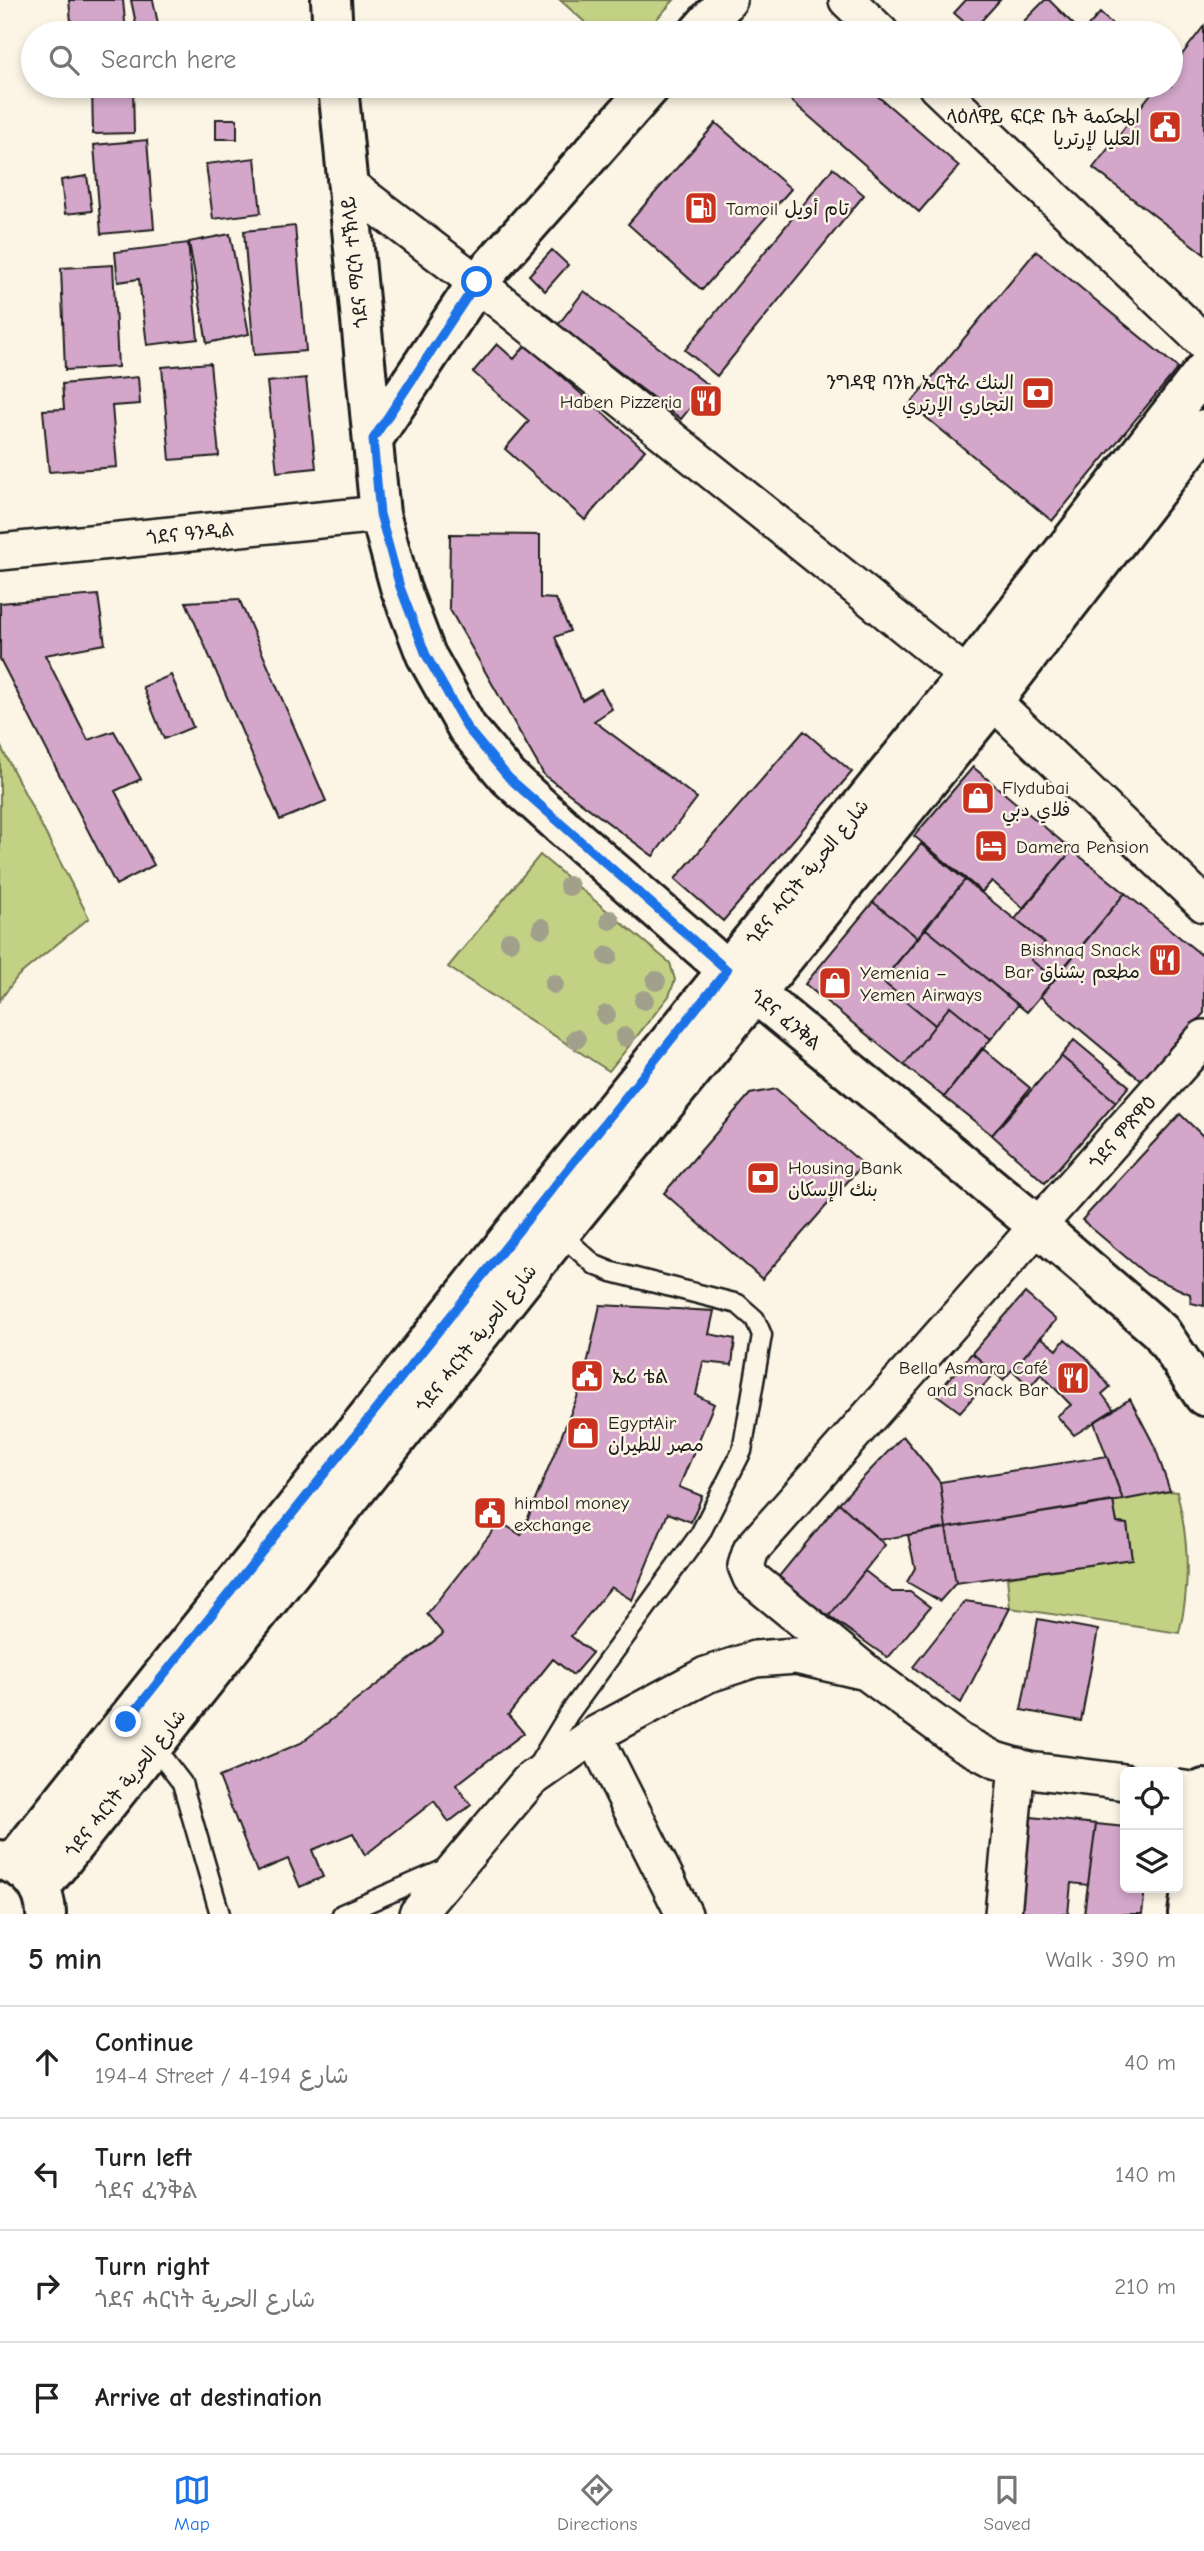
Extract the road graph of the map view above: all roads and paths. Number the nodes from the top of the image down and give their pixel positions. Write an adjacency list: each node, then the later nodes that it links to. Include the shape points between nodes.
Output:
1 (331, 0): 4 (main road)
2 (727, 0): 5 (main road)
3 (847, 0): 6 (street)
4 (332, 21)
5 (709, 21)
6 (869, 21)
7 (339, 98): 10 (main road, ጎደና ማርሳ ተኽላይ)
8 (640, 98): 11 (main road)
9 (949, 98): 12 (street)
10 (346, 183): 11 (street); 15 (main road, ጎደና ማርሳ ተኽላይ)
11 (477, 282): 15 (main road); 18 (street)
12 (1204, 342)
13 (1204, 371): 18 (main road, ጎደና ሓርነት شارع الحرية)
14 (1204, 429): 18 (main road, ጎደና ሓርነት شارع الحرية)
15 (373, 439): 16 (main road, ጎደና ፈንቅል)
16 (380, 514): 17 (street, ጎደና ዓንዲል); 20 (main road, ጎደና ፈንቅል, via 400,587 426,655 467,728 509,778)
17 (0, 552)
18 (980, 689): 19 (street); 20 (main road, ጎደና ሓርነት شارع الحرية); 21 (main road, ጎደና ሓርነት شارع الحرية)
19 (1204, 904)
20 (727, 970): 21 (main road, ጎደና ፈንቅል); 23 (main road, ጎደና ሓርነት شارع الحرية)
21 (756, 993): 23 (main road, ጎደና ሓርነት شارع الحرية); 24 (main road, ጎደና ፈንቅል)
22 (1204, 1038): 24 (street, ጎደና ምጽዋዕ)
23 (547, 1221): 29 (main road, ጎደና ሓርነት شارع الحرية); 33 (lane, via 596,1265 737,1304 755,1319 762,1335 742,1451 701,1534 568,1715)
24 (1039, 1227): 25 (main road, ጎደና ፈንቅል); 28 (street, ጎደና ምጽዋዕ, via 751,1550 746,1566 751,1578)
25 (1161, 1332): 26 (main road, ጎደና ፈንቅል); 27 (main road, ጎደና ፈንቅል)
26 (1204, 1344)
27 (1204, 1395)
28 (866, 1672): 30 (street, via 796,1656 755,1659 706,1675); 31 (street, via 961,1742)
29 (140, 1734): 36 (main road, ጎደና ሓርነት شارع الحرية); 38 (main road, ጎደና ሓርነት شارع الحرية); 39 (lane, via 182,1783)
30 (594, 1735): 33 (street); 42 (street)
31 (1017, 1766): 32 (street); 43 (street)
32 (1120, 1781)
33 (529, 1782): 37 (street)
34 (1183, 1789): 35 (street)
35 (1204, 1791): 44 (main road)
36 (6, 1861): 38 (main road, via 24,1869)
37 (460, 1862): 40 (lane); 41 (street)
38 (48, 1902)
39 (220, 1914)
40 (342, 1914)
41 (417, 1914)
42 (684, 1914)
43 (1003, 1914)
44 (1188, 1914)

